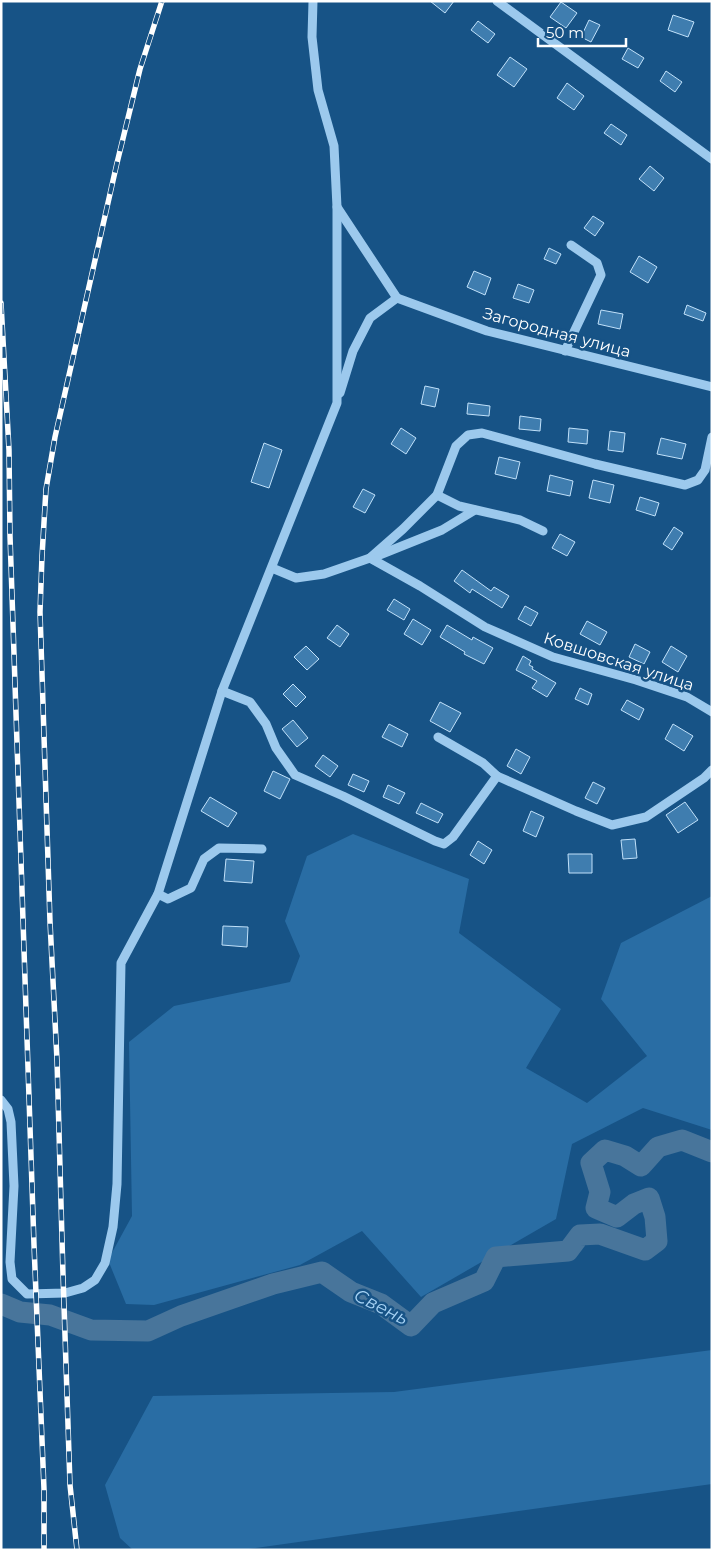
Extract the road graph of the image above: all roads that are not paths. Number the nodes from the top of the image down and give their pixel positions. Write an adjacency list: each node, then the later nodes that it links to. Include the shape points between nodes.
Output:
1 (313, 1): 4 (street, via 312,37 318,90 334,146)
2 (497, 1): 3 (street)
3 (712, 159)
4 (337, 207): 6 (street); 9 (street)
5 (571, 245): 7 (street, via 597,263 601,275)
6 (397, 298): 7 (street, Загородная улица, via 487,331); 9 (street, via 370,318 353,350)
7 (566, 351): 8 (street, Загородная улица)
8 (712, 387)
9 (338, 403): 15 (street)
10 (712, 437): 11 (street, via 705,470 698,480 685,485 482,433 468,435 456,446)
11 (437, 495): 12 (street); 14 (street)
12 (475, 510): 13 (street, via 520,520); 14 (street, via 442,530)
13 (543, 531)
14 (370, 558): 15 (street, via 324,574 296,578); 17 (street, Ковшовская улица, via 485,627 553,658 687,697)
15 (272, 568): 16 (street)
16 (222, 691): 20 (street, via 250,702 295,775 444,844 453,837); 22 (street)
17 (712, 712)
18 (438, 736): 20 (street, via 483,763)
19 (712, 770): 20 (street, via 646,817 612,825)
20 (497, 776)
21 (262, 849): 22 (street, via 219,848 204,859 191,888 168,899)
22 (158, 894): 23 (street, via 120,963 117,1184 113,1227 105,1263 95,1280 83,1288 65,1293 27,1294 12,1279 14,1186 11,1122 8,1109)
23 (1, 1100)

